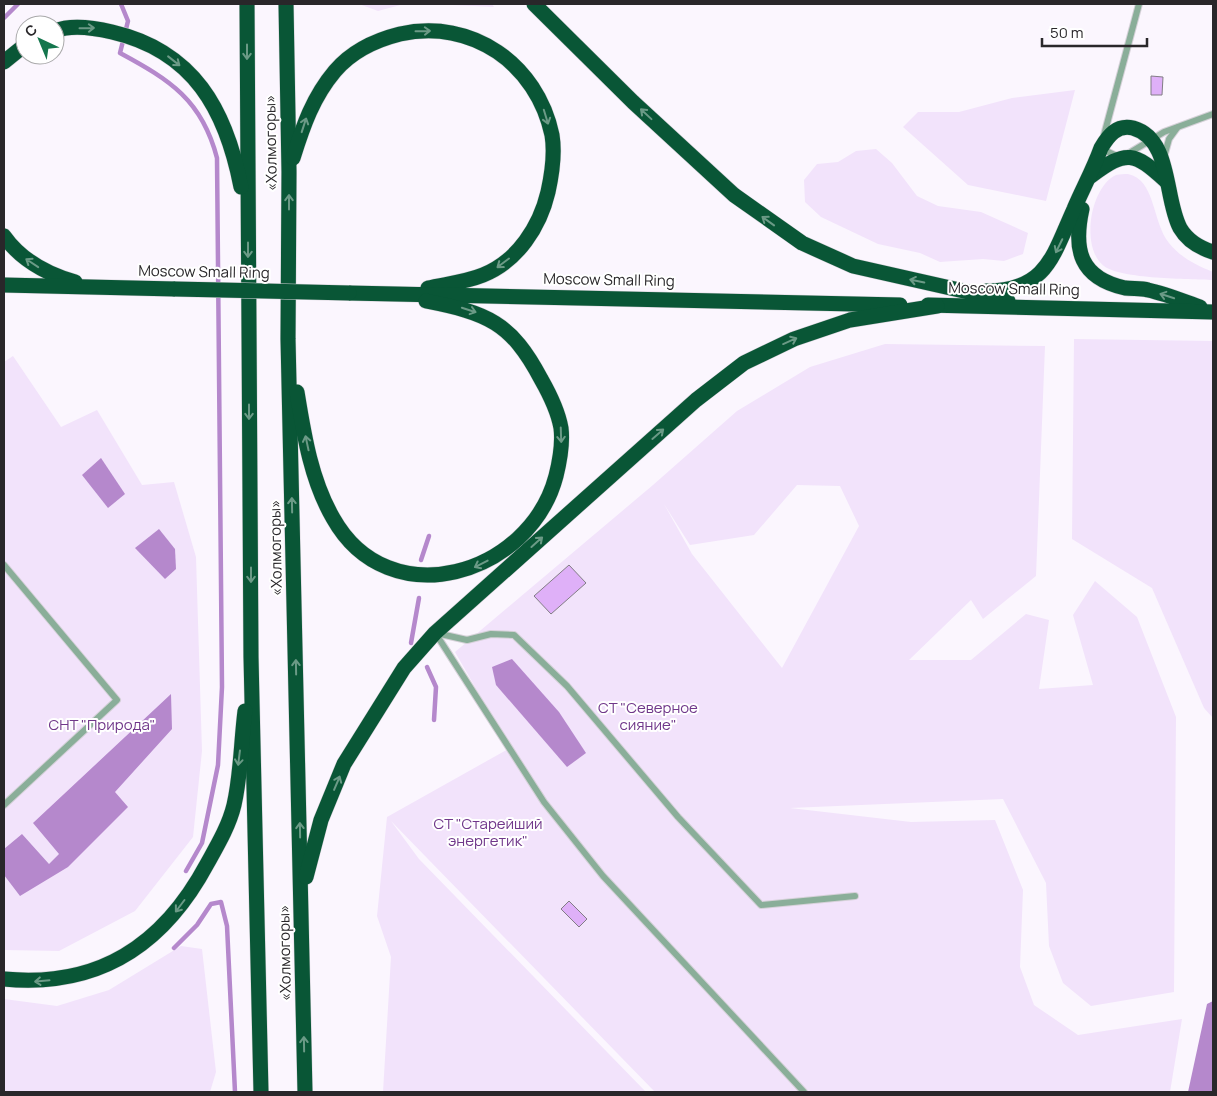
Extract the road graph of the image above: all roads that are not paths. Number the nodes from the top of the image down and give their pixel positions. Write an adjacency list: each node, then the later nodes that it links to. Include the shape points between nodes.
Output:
1 (247, 4): 19 (highway, «Холмогоры», one-way to 19)
2 (286, 4): 16 (highway, «Холмогоры»)
3 (534, 4): 24 (highway, one-way to 3, via 853,266 802,244 776,227 734,195 633,102)
4 (1139, 4): 9 (lane)
5 (65, 30): 19 (highway, one-way to 19, via 93,28 125,35 163,53 189,73 209,96 222,119 236,162)
6 (15, 53): 7 (highway)
7 (4, 62)
8 (1213, 114): 11 (lane)
9 (1109, 117): 10 (lane); 13 (lane)
10 (1127, 126): 12 (highway); 13 (highway, via 1117,129)
11 (1178, 127): 12 (lane); 15 (lane, via 1169,139)
12 (1151, 139): 14 (lane); 15 (highway)
13 (1101, 148): 14 (lane); 17 (highway)
14 (1121, 158): 17 (highway); 18 (highway, via 1141,160)
15 (1163, 160): 18 (highway)
16 (289, 172): 25 (highway, one-way to 25, via 308,112 322,88 336,69 359,50 385,38 417,31 450,31 479,40 505,57 521,74 543,108 552,137 552,171 545,202 534,229 518,252 483,276); 29 (highway, «Холмогоры», one-way to 16)
17 (1089, 181): 24 (highway, one-way to 24, via 1074,208 1060,245 1035,278 1002,291); 28 (highway, one-way to 17, via 1148,290 1110,283 1089,269 1078,251 1077,235)
18 (1166, 181): 21 (highway, via 1170,204 1181,230 1202,248)
19 (248, 222): 32 (highway, «Холмогоры», one-way to 32)
20 (4, 236): 23 (highway, one-way to 20, via 56,277 30,263)
21 (1213, 252)
22 (4, 285): 23 (highway, Moscow Small Ring)
23 (93, 288): 25 (highway, Moscow Small Ring, bridge)
24 (965, 290): 27 (highway)
25 (395, 293): 26 (highway, Moscow Small Ring); 29 (highway, one-way to 29, via 468,309 491,319 513,336 530,358 548,392 561,427 561,456 550,497 534,524 506,551 473,568 440,576 408,573 380,563 355,546 334,520 310,461)
26 (937, 306): 27 (highway, Moscow Small Ring); 31 (highway, one-way to 26, via 696,400 744,363 794,339 850,320)
27 (1031, 307): 28 (highway, Moscow Small Ring)
28 (1213, 311)
29 (288, 340): 34 (highway, «Холмогоры», one-way to 29)
30 (4, 565): 33 (lane, via 117,700)
31 (435, 633): 34 (highway, one-way to 31, via 321,820 344,764 404,668); 35 (lane, via 468,640 491,634 514,635 567,686 678,817 761,905); 39 (lane, via 544,802 603,876)
32 (251, 657): 36 (highway, one-way to 36, via 234,806 209,862 173,916 142,944 109,964 74,977 36,982); 37 (highway, «Холмогоры»)
33 (4, 805)
34 (301, 896): 38 (highway, «Холмогоры», one-way to 34)
35 (855, 896)
36 (4, 979)
37 (261, 1092)
38 (305, 1092)
39 (804, 1092)

